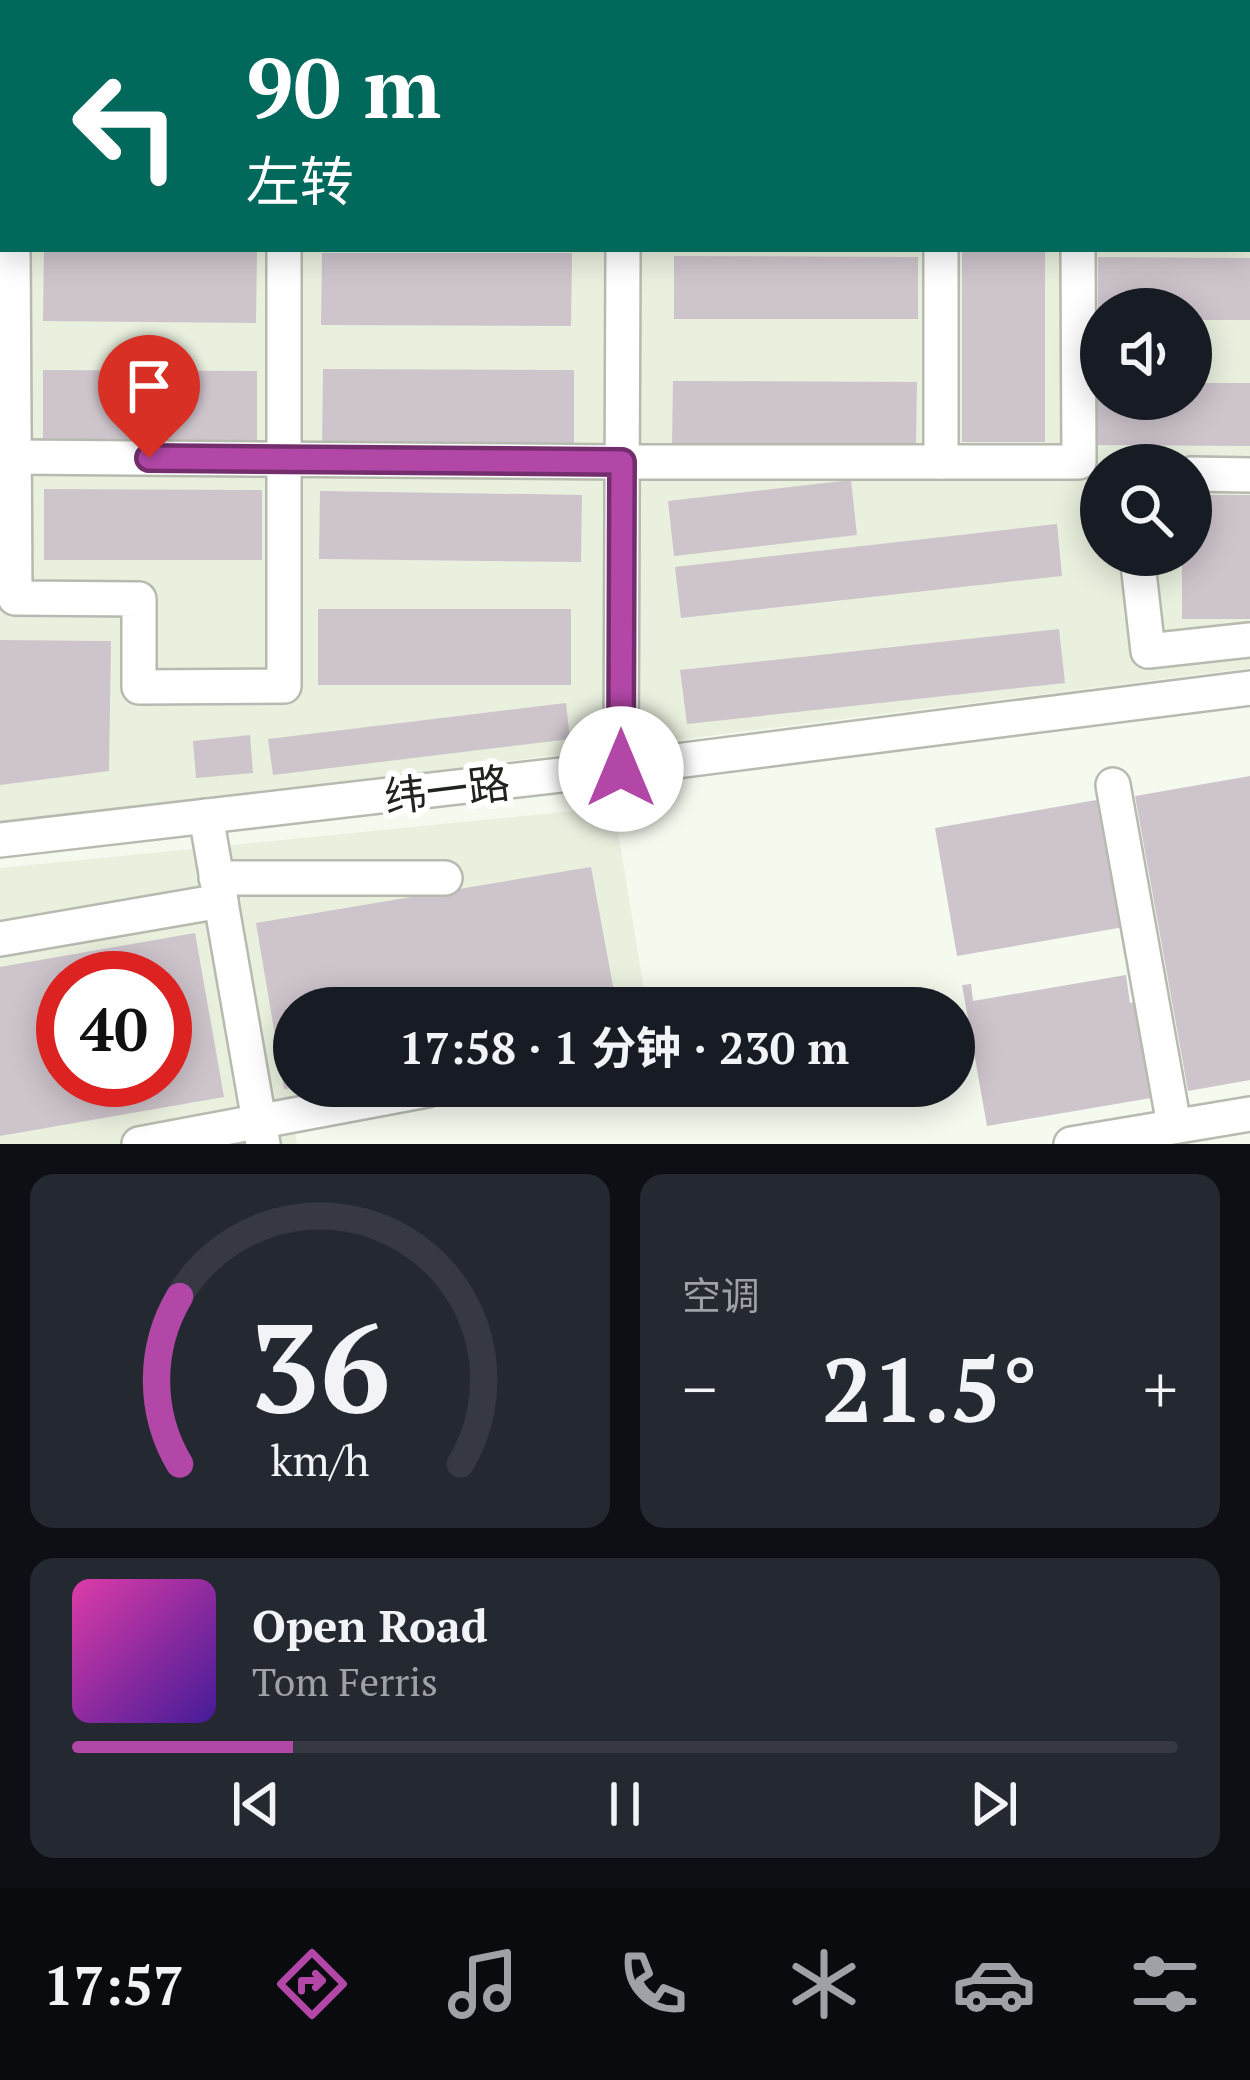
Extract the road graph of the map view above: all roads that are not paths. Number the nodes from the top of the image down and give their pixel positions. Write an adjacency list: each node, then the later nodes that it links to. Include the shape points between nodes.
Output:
1 (14, 252): 7 (street)
2 (284, 252): 8 (street)
3 (622, 252): 9 (street)
4 (941, 252): 10 (street)
5 (1078, 252): 6 (street)
6 (1089, 444)
7 (14, 457): 8 (street); 8 (street, via 15,598 139,599 139,687 284,686)
8 (284, 459): 9 (street)
9 (622, 462): 10 (street); 17 (street)
10 (941, 462): 11 (street)
11 (1080, 465)
12 (1212, 474): 13 (street)
13 (1250, 475)
14 (1139, 576): 15 (street, via 1148,651)
15 (1250, 640)
16 (1250, 688): 17 (street, 纬一路)
17 (621, 769): 19 (street, 纬一路)
18 (1113, 785): 26 (street)
19 (206, 816): 20 (street, 纬一路); 22 (street)
20 (0, 840)
21 (445, 878): 22 (street)
22 (219, 890): 23 (street); 27 (street)
23 (0, 939)
24 (361, 1107): 27 (street)
25 (1250, 1114): 26 (street)
26 (1174, 1125): 29 (street)
27 (261, 1133): 28 (street)
28 (140, 1144)
29 (1071, 1144)

